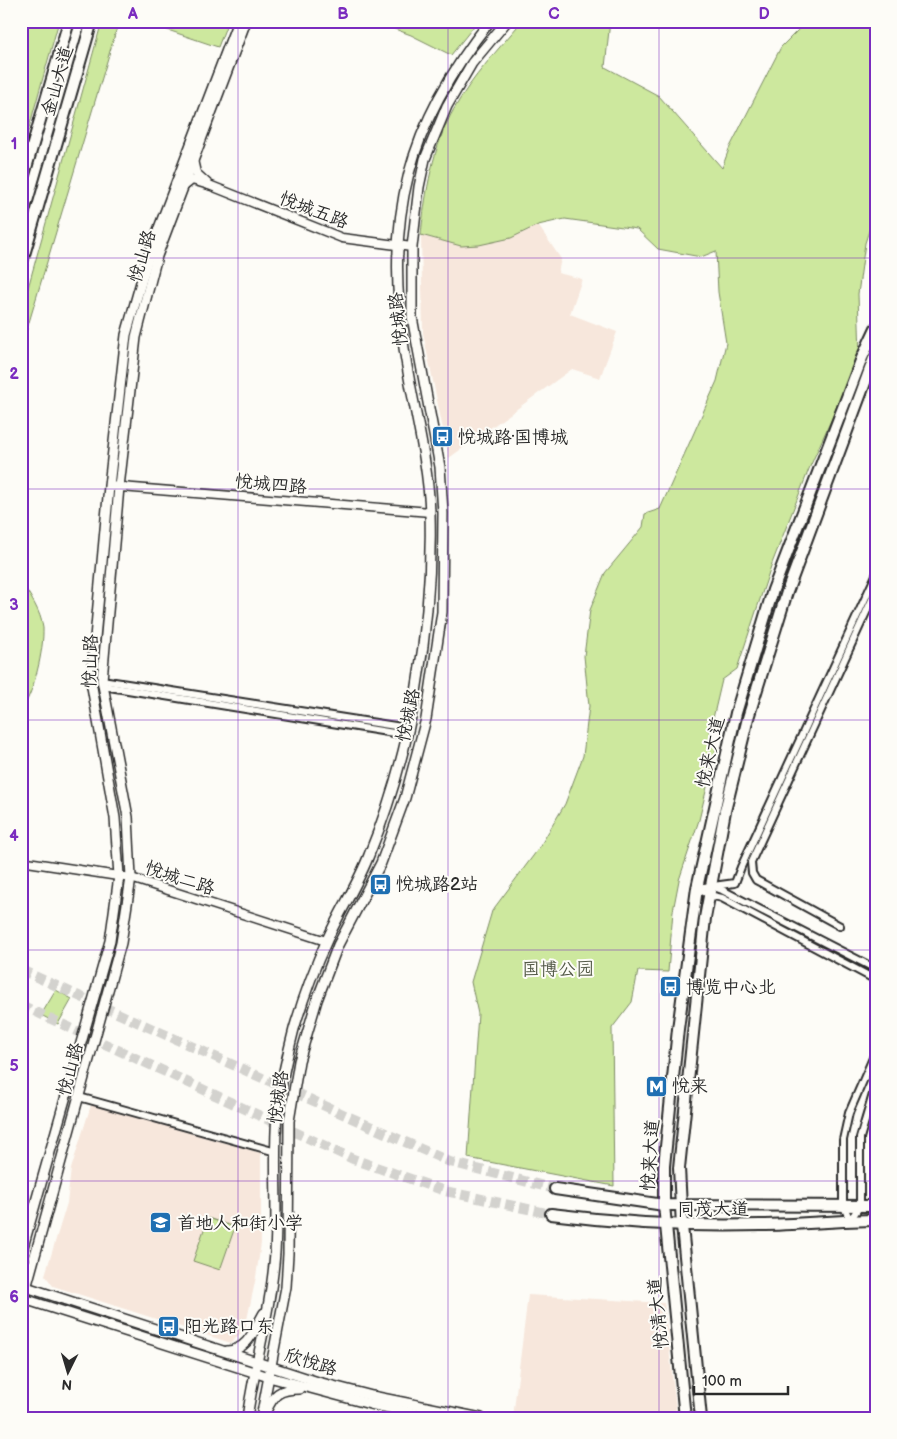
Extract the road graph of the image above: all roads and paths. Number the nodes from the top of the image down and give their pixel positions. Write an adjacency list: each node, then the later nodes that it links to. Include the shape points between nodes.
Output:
1 (70, 21): 8 (main road, 金山大道)
2 (92, 21): 13 (main road, 金山大道)
3 (238, 21): 16 (main road, 悦山路, via 149,254 126,336)
4 (246, 21): 7 (main road, 悦山路)
5 (490, 21): 11 (main road, 悦城路, via 463,55 424,127 405,182)
6 (507, 21): 12 (main road, 悦城路, via 472,63 435,132 419,187)
7 (193, 158): 9 (street, via 196,173); 10 (main road, 悦山路)
8 (21, 185)
9 (209, 185): 10 (street, via 192,180); 11 (street, 悦城五路, via 342,238)
10 (181, 189): 17 (main road, 悦山路, via 157,256 136,337)
11 (399, 246): 12 (street, 悦城五路); 18 (main road, 悦城路, via 400,317 422,442)
12 (412, 247): 53 (main road, 悦城路, via 412,317 440,467 442,612 426,719 405,798 381,863 338,945 299,1061 289,1121 286,1287)
13 (21, 265)
14 (876, 328): 15 (main road, 悦来大道)
15 (872, 360): 26 (main road, 悦来大道, via 773,590 736,713); 27 (main road, 悦来大道, via 787,592 750,709)
16 (109, 486): 17 (street, 悦城四路); 24 (main road, 悦山路, via 91,682 115,818)
17 (119, 487): 18 (street, 悦城四路); 21 (main road, 悦山路)
18 (430, 512): 22 (main road, 悦城路, via 427,609)
19 (876, 575): 27 (street, via 735,883)
20 (876, 591): 28 (street, via 751,862 756,880)
21 (103, 683): 22 (street); 25 (main road, 悦山路, via 128,817)
22 (407, 731): 29 (main road, 悦城路, via 369,857)
23 (21, 862): 24 (street, 悦城二路)
24 (119, 876): 25 (street, 悦城二路); 47 (main road, 悦山路, via 110,941)
25 (131, 878): 29 (street, 悦城二路); 34 (main road, 悦山路, via 121,943)
26 (697, 888): 27 (street); 37 (main road, 悦来大道, via 664,1166)
27 (710, 891): 30 (street, via 722,890); 31 (street); 38 (main road, 悦来大道, via 679,1168)
28 (840, 926)
29 (326, 941): 35 (main road, 悦城路, via 306,991 287,1058 277,1117)
30 (876, 969)
31 (876, 980)
32 (876, 1051): 39 (street, via 849,1113 843,1140)
33 (876, 1084): 40 (street, via 860,1138)
34 (79, 1097): 35 (street); 48 (main road, 悦山路)
35 (276, 1152): 50 (main road, 悦城路, via 275,1252)
36 (555, 1189): 37 (main road, 同茂大道)
37 (664, 1205): 38 (main road, 同茂大道); 45 (main road, 悦清大道)
38 (681, 1205): 39 (main road, 同茂大道); 46 (main road, 悦清大道)
39 (843, 1205): 40 (main road, 同茂大道); 43 (street)
40 (860, 1206): 41 (main road, 同茂大道); 43 (street)
41 (876, 1206)
42 (551, 1214): 45 (main road, 同茂大道)
43 (850, 1220): 44 (main road, 同茂大道); 46 (main road, 同茂大道, via 763,1226)
44 (876, 1220)
45 (666, 1225): 46 (main road, 同茂大道); 61 (main road, 悦清大道)
46 (682, 1226): 62 (main road, 悦清大道)
47 (21, 1254)
48 (24, 1287): 49 (main road, 悦山路); 51 (main road, 欣悦路)
49 (22, 1301): 54 (main road, 欣悦路)
50 (267, 1309): 51 (main road, via 244,1346); 52 (main road, 悦城路)
51 (225, 1352): 52 (main road, 欣悦路)
52 (256, 1362): 53 (main road, 欣悦路); 54 (main road, 悦城路)
53 (271, 1367): 55 (main road, 悦城路); 60 (main road, 欣悦路, via 372,1396)
54 (254, 1373): 55 (main road, 欣悦路); 57 (main road, 悦城路)
55 (269, 1378): 56 (main road, 欣悦路); 58 (main road, 悦城路)
56 (319, 1390): 58 (main road, via 287,1389 278,1392); 59 (main road, 欣悦路)
57 (246, 1418)
58 (262, 1418)
59 (437, 1418)
60 (481, 1418)
61 (683, 1418)
62 (701, 1418)

